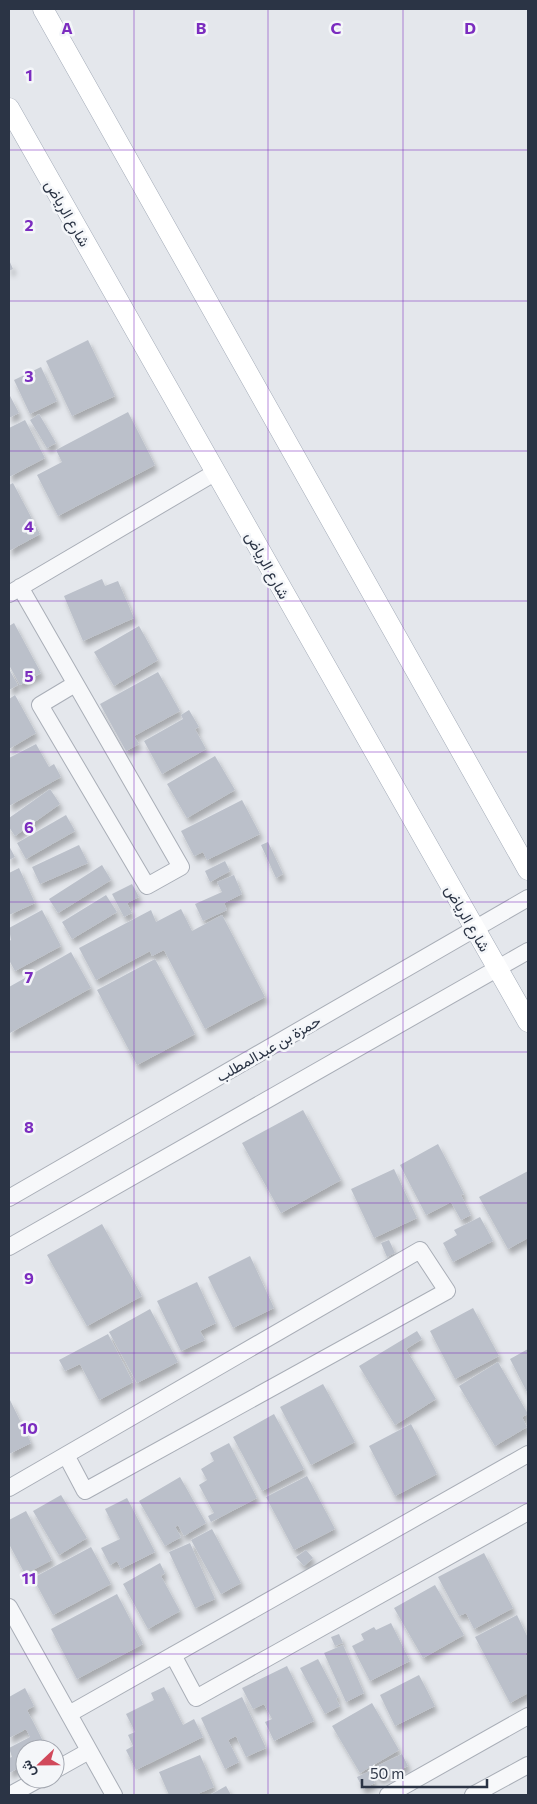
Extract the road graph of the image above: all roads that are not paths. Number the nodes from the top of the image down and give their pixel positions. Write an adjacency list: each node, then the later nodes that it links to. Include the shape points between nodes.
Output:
1 (43, 9): 6 (main road)
2 (9, 108): 3 (main road, شارع الرياض)
3 (216, 472): 4 (street); 8 (main road, شارع الرياض)
4 (14, 591): 5 (street)
5 (75, 684): 5 (street, via 181,867 147,886 40,705)
6 (528, 870)
7 (528, 898): 8 (street, حمزة بن عبدالمطلب)
8 (474, 929): 10 (main road, شارع الرياض); 12 (street, حمزة بن عبدالمطلب)
9 (528, 951): 10 (street)
10 (497, 968): 11 (main road, شارع الرياض); 13 (street)
11 (528, 1022)
12 (9, 1198)
13 (9, 1247)
14 (528, 1454): 19 (street)
15 (66, 1455): 15 (street, via 420,1250 446,1291 85,1491); 16 (street)
16 (9, 1488)
17 (528, 1512): 19 (street, via 196,1698)
18 (9, 1607): 20 (street)
19 (173, 1656): 20 (street)
20 (69, 1714): 22 (street)
21 (528, 1716): 26 (street)
22 (89, 1751): 23 (street); 25 (street)
23 (65, 1764)
24 (528, 1765): 27 (street)
25 (114, 1795)
26 (388, 1795)
27 (473, 1795)

